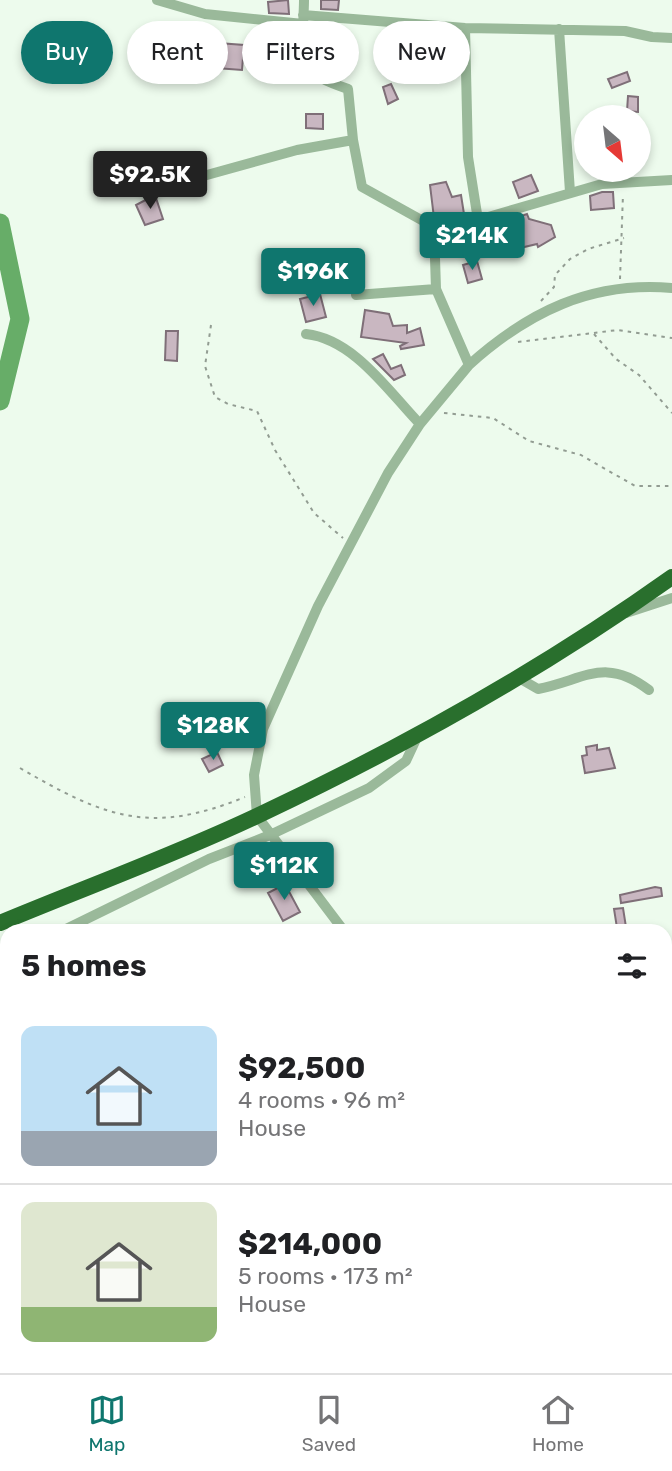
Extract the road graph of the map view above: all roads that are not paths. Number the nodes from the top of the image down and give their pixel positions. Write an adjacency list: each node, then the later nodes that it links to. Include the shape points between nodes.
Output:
1 (157, 0): 3 (street, via 205,14)
2 (304, 0): 3 (street)
3 (303, 20): 4 (street); 9 (street, via 306,54 313,70 348,89)
4 (373, 23)
5 (470, 28): 6 (street)
6 (559, 29): 7 (street, via 632,31); 12 (street)
7 (672, 38)
8 (466, 84): 13 (street, via 468,157)
9 (353, 140): 11 (street, via 297,149); 14 (street, via 365,190)
10 (672, 180): 12 (street, via 622,182)
11 (160, 188)
12 (570, 192): 13 (street)
13 (478, 220): 14 (street)
14 (434, 227): 16 (street)
15 (672, 288): 19 (street, via 620,288 569,300 509,330)
16 (436, 289): 17 (street); 19 (street)
17 (356, 295)
18 (306, 334): 20 (street, via 334,342 361,362)
19 (468, 365): 20 (street)
20 (420, 424): 27 (street, via 350,543 263,729 254,775)
21 (672, 577): 23 (highway)
22 (672, 598): 23 (street)
23 (620, 614): 24 (highway)
24 (519, 678): 25 (street, via 538,690 602,671 620,672); 26 (highway)
25 (649, 690)
26 (419, 733): 27 (highway); 28 (street, via 406,761 391,774)
27 (257, 816): 28 (street); 29 (highway)
28 (270, 835): 30 (street, via 209,859); 31 (street)
29 (0, 923)
30 (76, 924)
31 (339, 924)

